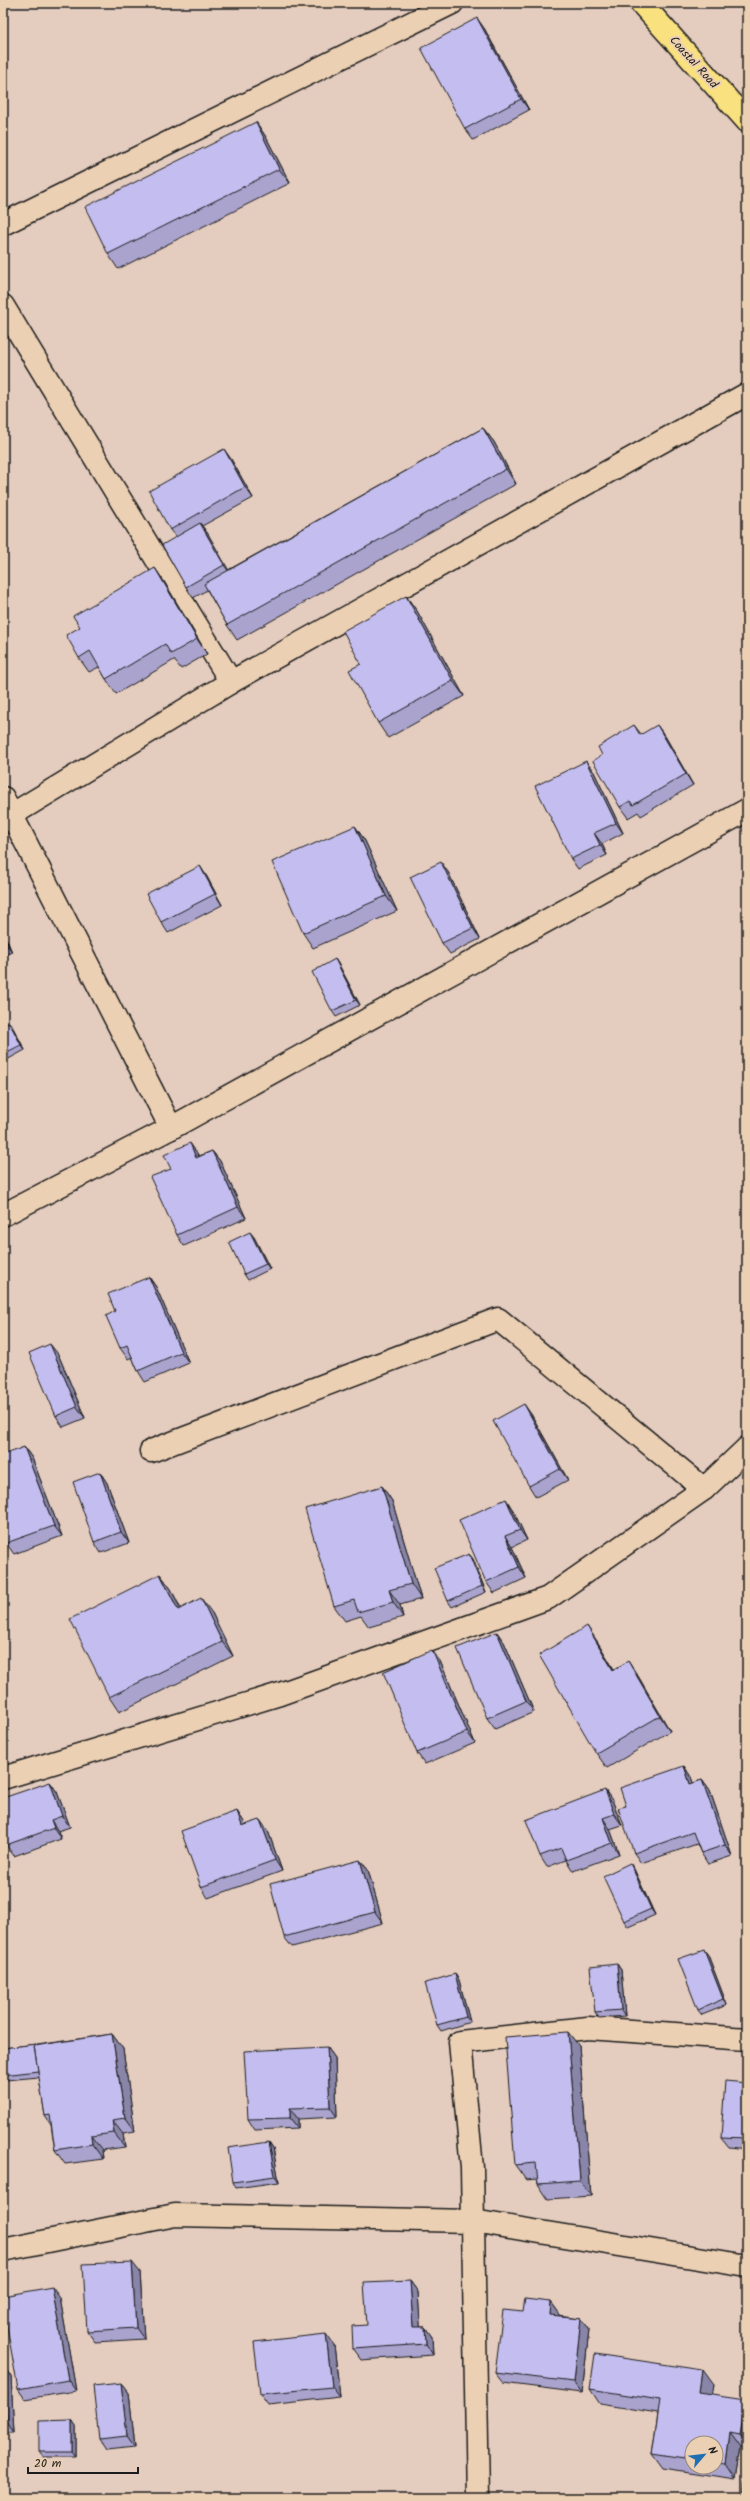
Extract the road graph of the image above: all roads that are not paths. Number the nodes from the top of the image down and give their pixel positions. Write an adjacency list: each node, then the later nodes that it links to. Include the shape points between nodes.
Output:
1 (452, 3): 4 (street)
2 (641, 3): 3 (main road, Coastal Road)
3 (747, 121)
4 (3, 224)
5 (3, 306): 7 (street)
6 (747, 394): 7 (street)
7 (231, 682): 9 (street)
8 (747, 810): 10 (street)
9 (6, 811): 10 (street)
10 (171, 1128): 11 (street)
11 (3, 1215)
12 (747, 1448): 14 (street)
13 (151, 1451): 14 (street, via 498,1319)
14 (704, 1489): 15 (street, via 548,1598 280,1694)
15 (3, 1778)
16 (747, 2039): 17 (street, via 588,2028 460,2042 472,2168)
17 (473, 2221): 18 (street, via 175,2215); 19 (street); 20 (street)
18 (3, 2250)
19 (747, 2266)
20 (478, 2498)

